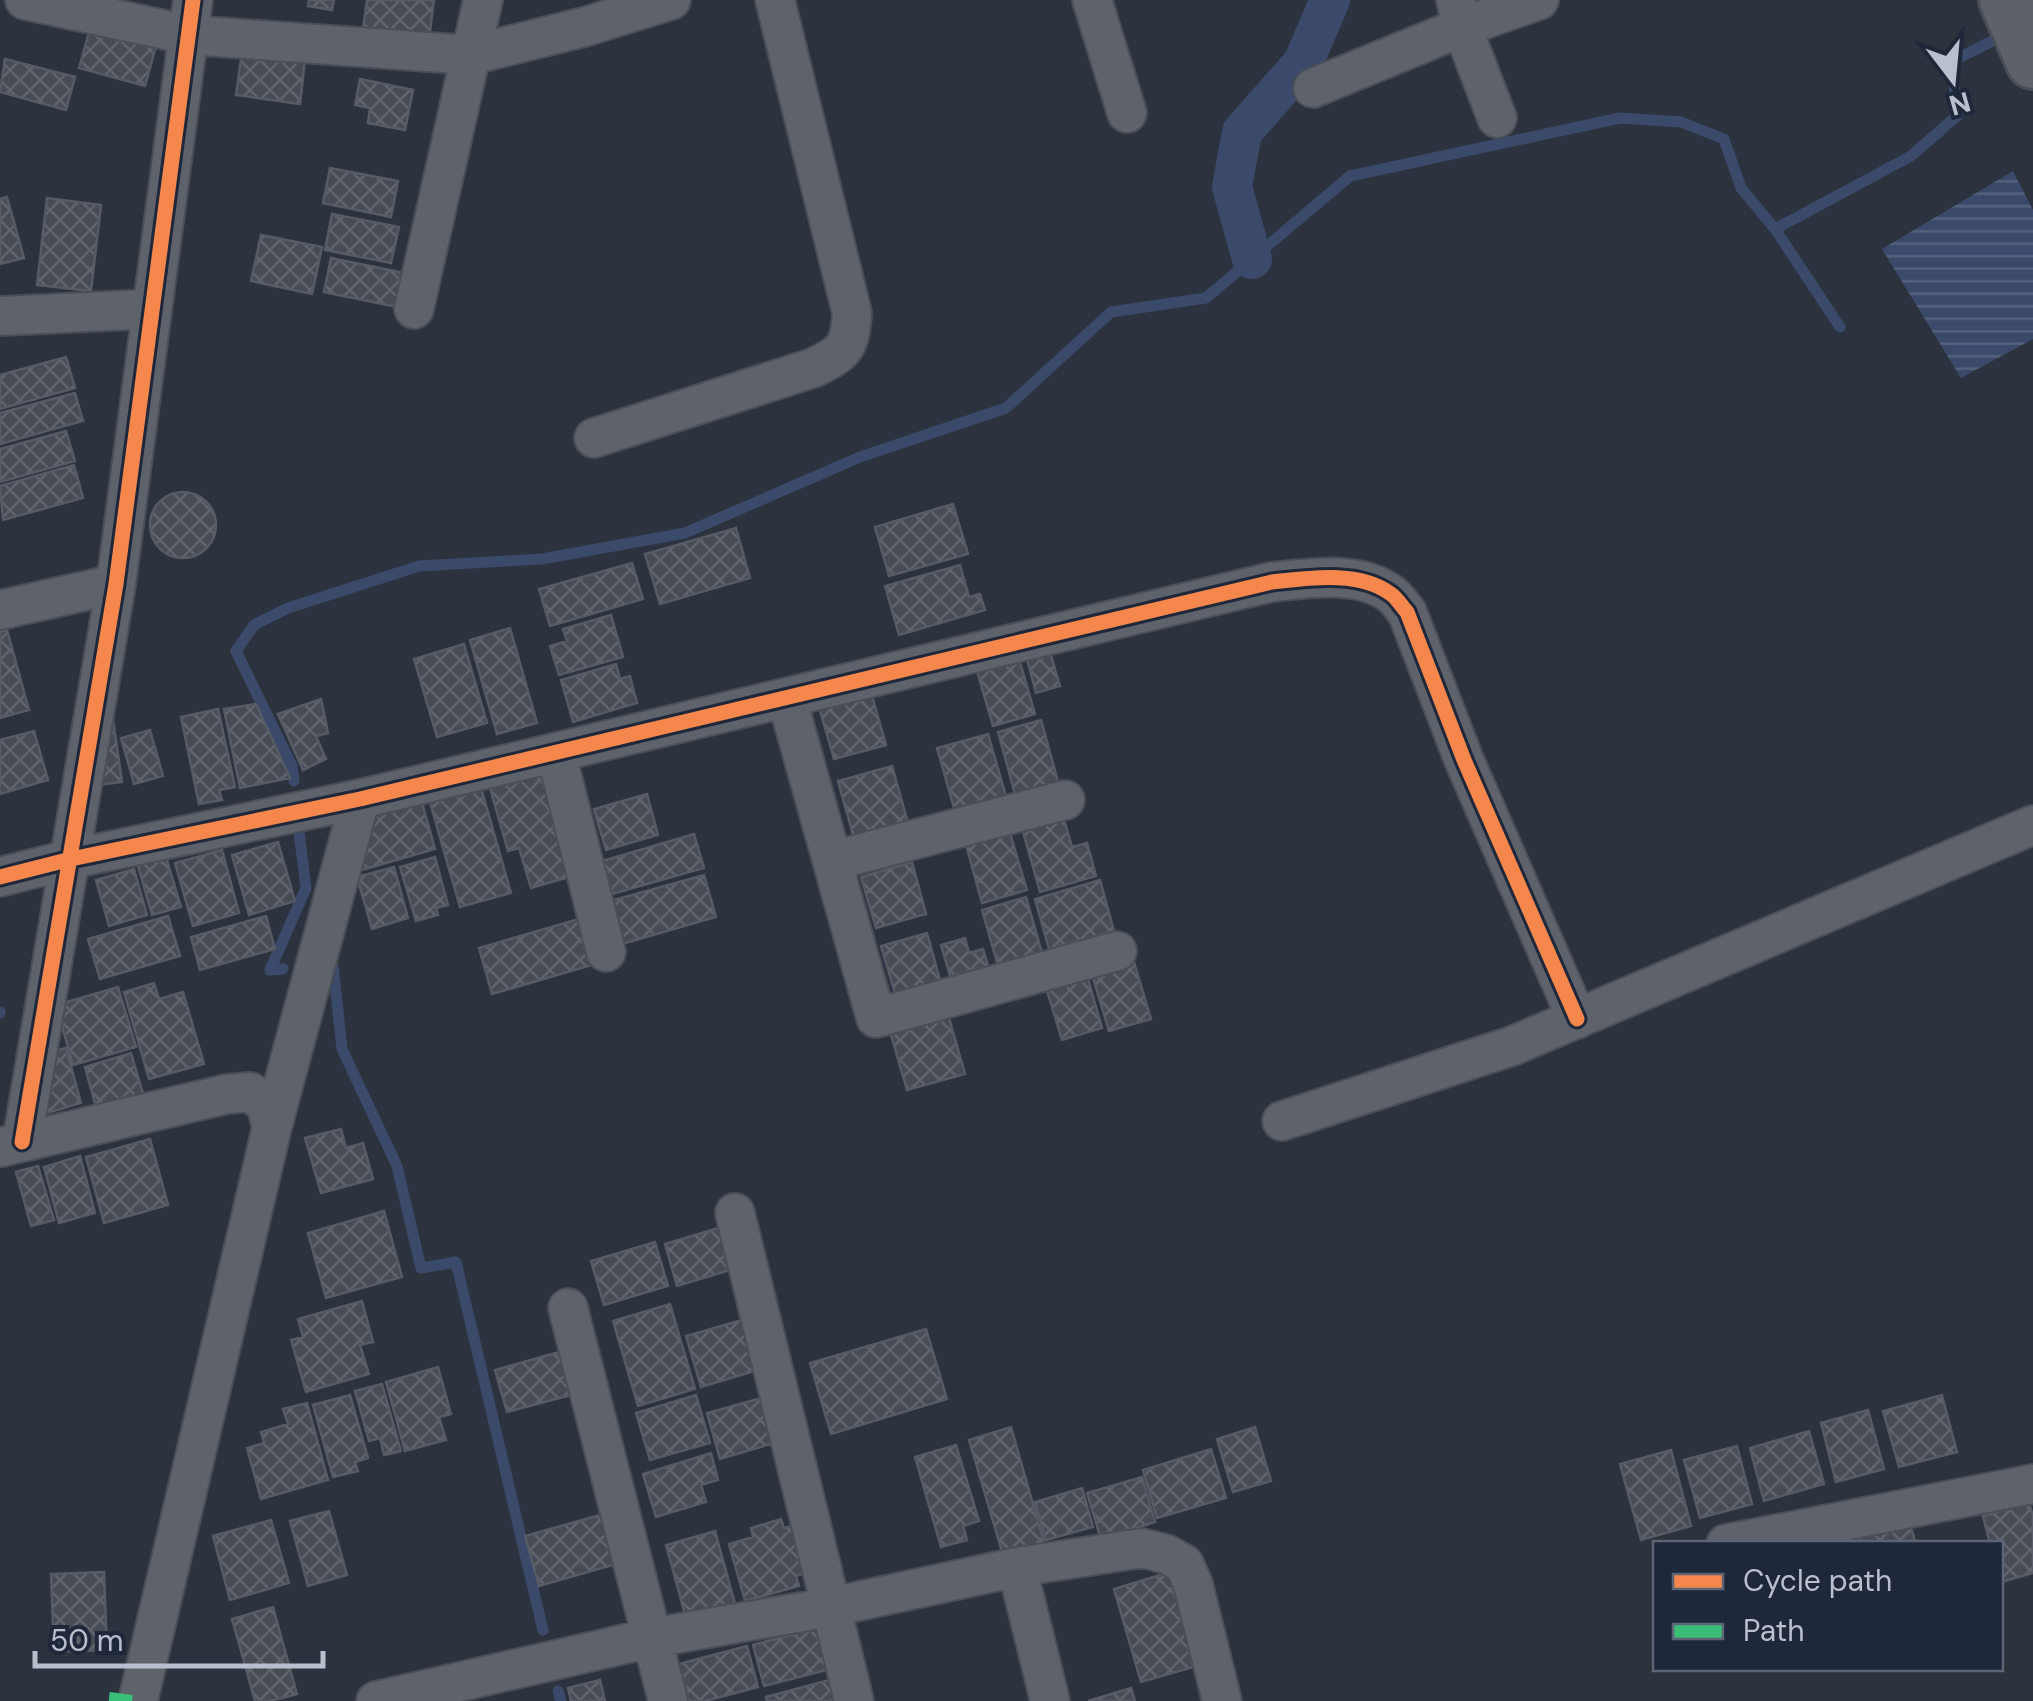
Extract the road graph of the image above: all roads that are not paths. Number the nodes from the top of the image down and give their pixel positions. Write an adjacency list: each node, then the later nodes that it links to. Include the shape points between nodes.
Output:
1 (25, 0): 9 (street)
2 (483, 0): 10 (street)
3 (671, 0): 10 (street)
4 (775, 0): 18 (street, via 852,313 850,338 839,355 813,368)
5 (1092, 0): 13 (street)
6 (1539, 0): 8 (street)
7 (2006, 0): 11 (street)
8 (1459, 14): 12 (street); 14 (street)
9 (191, 18): 10 (street); 15 (street)
10 (471, 55): 16 (street)
11 (2033, 62)
12 (1313, 88)
13 (1127, 113)
14 (1497, 118)
15 (152, 309): 17 (street); 19 (street)
16 (414, 309)
17 (0, 316)
18 (594, 438)
19 (116, 584): 20 (street); 26 (street)
20 (0, 610)
21 (787, 698): 22 (street); 27 (street); 31 (street, via 1272,582 1325,577 1368,583 1407,612)
22 (556, 753): 23 (street); 30 (street)
23 (360, 799): 26 (street); 33 (street)
24 (1065, 800): 27 (street)
25 (2033, 825): 31 (street)
26 (71, 860): 28 (street); 34 (street)
27 (832, 861): 29 (street, via 876,1018)
28 (0, 878)
29 (1117, 951)
30 (606, 952)
31 (1577, 1018): 32 (street, via 1512,1046)
32 (1282, 1121)
33 (272, 1127): 34 (street, via 266,1104 250,1092); 42 (street)
34 (11, 1144)
35 (735, 1213): 40 (street)
36 (568, 1308): 41 (street)
37 (2033, 1484): 38 (street)
38 (1741, 1541)
39 (1017, 1567): 40 (street); 46 (street); 47 (street, via 1142,1548 1184,1564)
40 (831, 1608): 41 (street); 45 (street)
41 (651, 1638): 43 (street); 44 (street)
42 (138, 1701)
43 (376, 1701)
44 (668, 1701)
45 (854, 1701)
46 (1050, 1701)
47 (1222, 1701)

